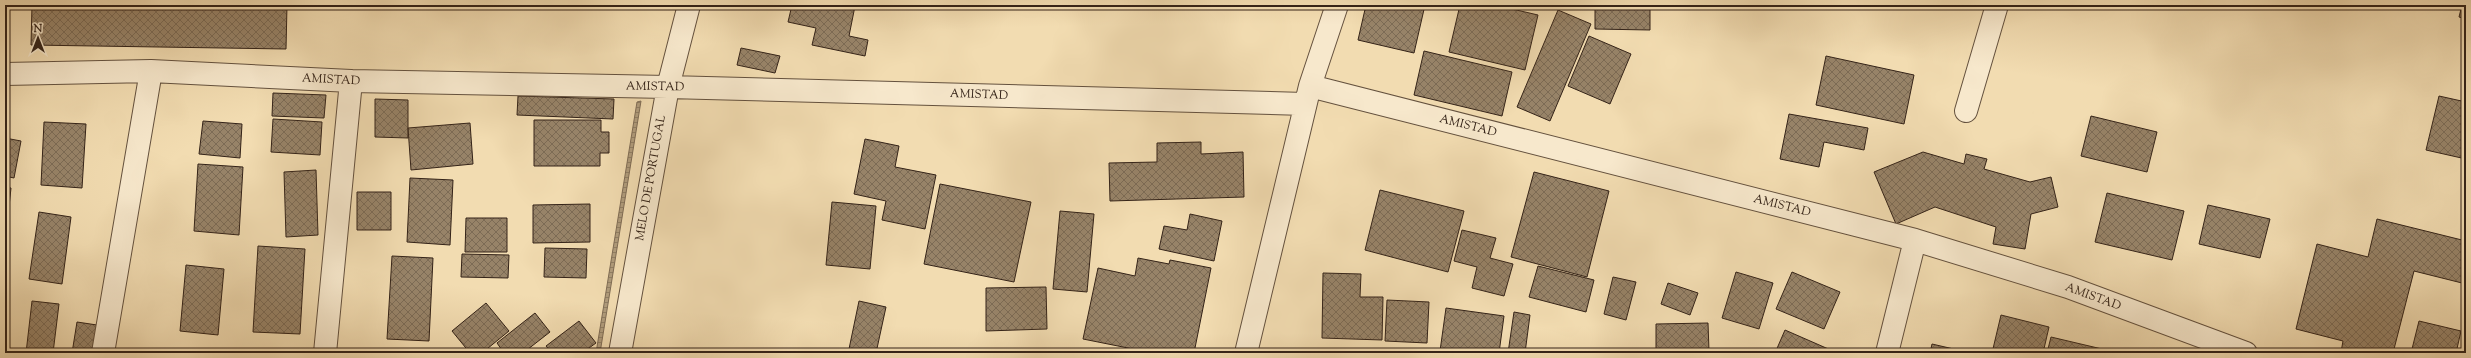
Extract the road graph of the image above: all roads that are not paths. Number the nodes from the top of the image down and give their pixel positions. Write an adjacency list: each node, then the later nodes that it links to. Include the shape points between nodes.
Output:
1 (689, 5): 7 (street, MELO DE PORTUGAL)
2 (1337, 5): 8 (street)
3 (1997, 5): 9 (street)
4 (151, 71): 5 (street, AMISTAD); 6 (street, AMISTAD); 11 (street)
5 (5, 74)
6 (350, 81): 7 (street, AMISTAD); 12 (street)
7 (668, 87): 8 (street, AMISTAD); 13 (street, MELO DE PORTUGAL)
8 (1307, 95): 10 (street, AMISTAD); 14 (street)
9 (1966, 111)
10 (1915, 240): 15 (street); 16 (street, AMISTAD, via 2068,287)
11 (103, 353)
12 (326, 353)
13 (620, 353)
14 (1246, 353)
15 (1887, 353)
16 (2246, 353)

